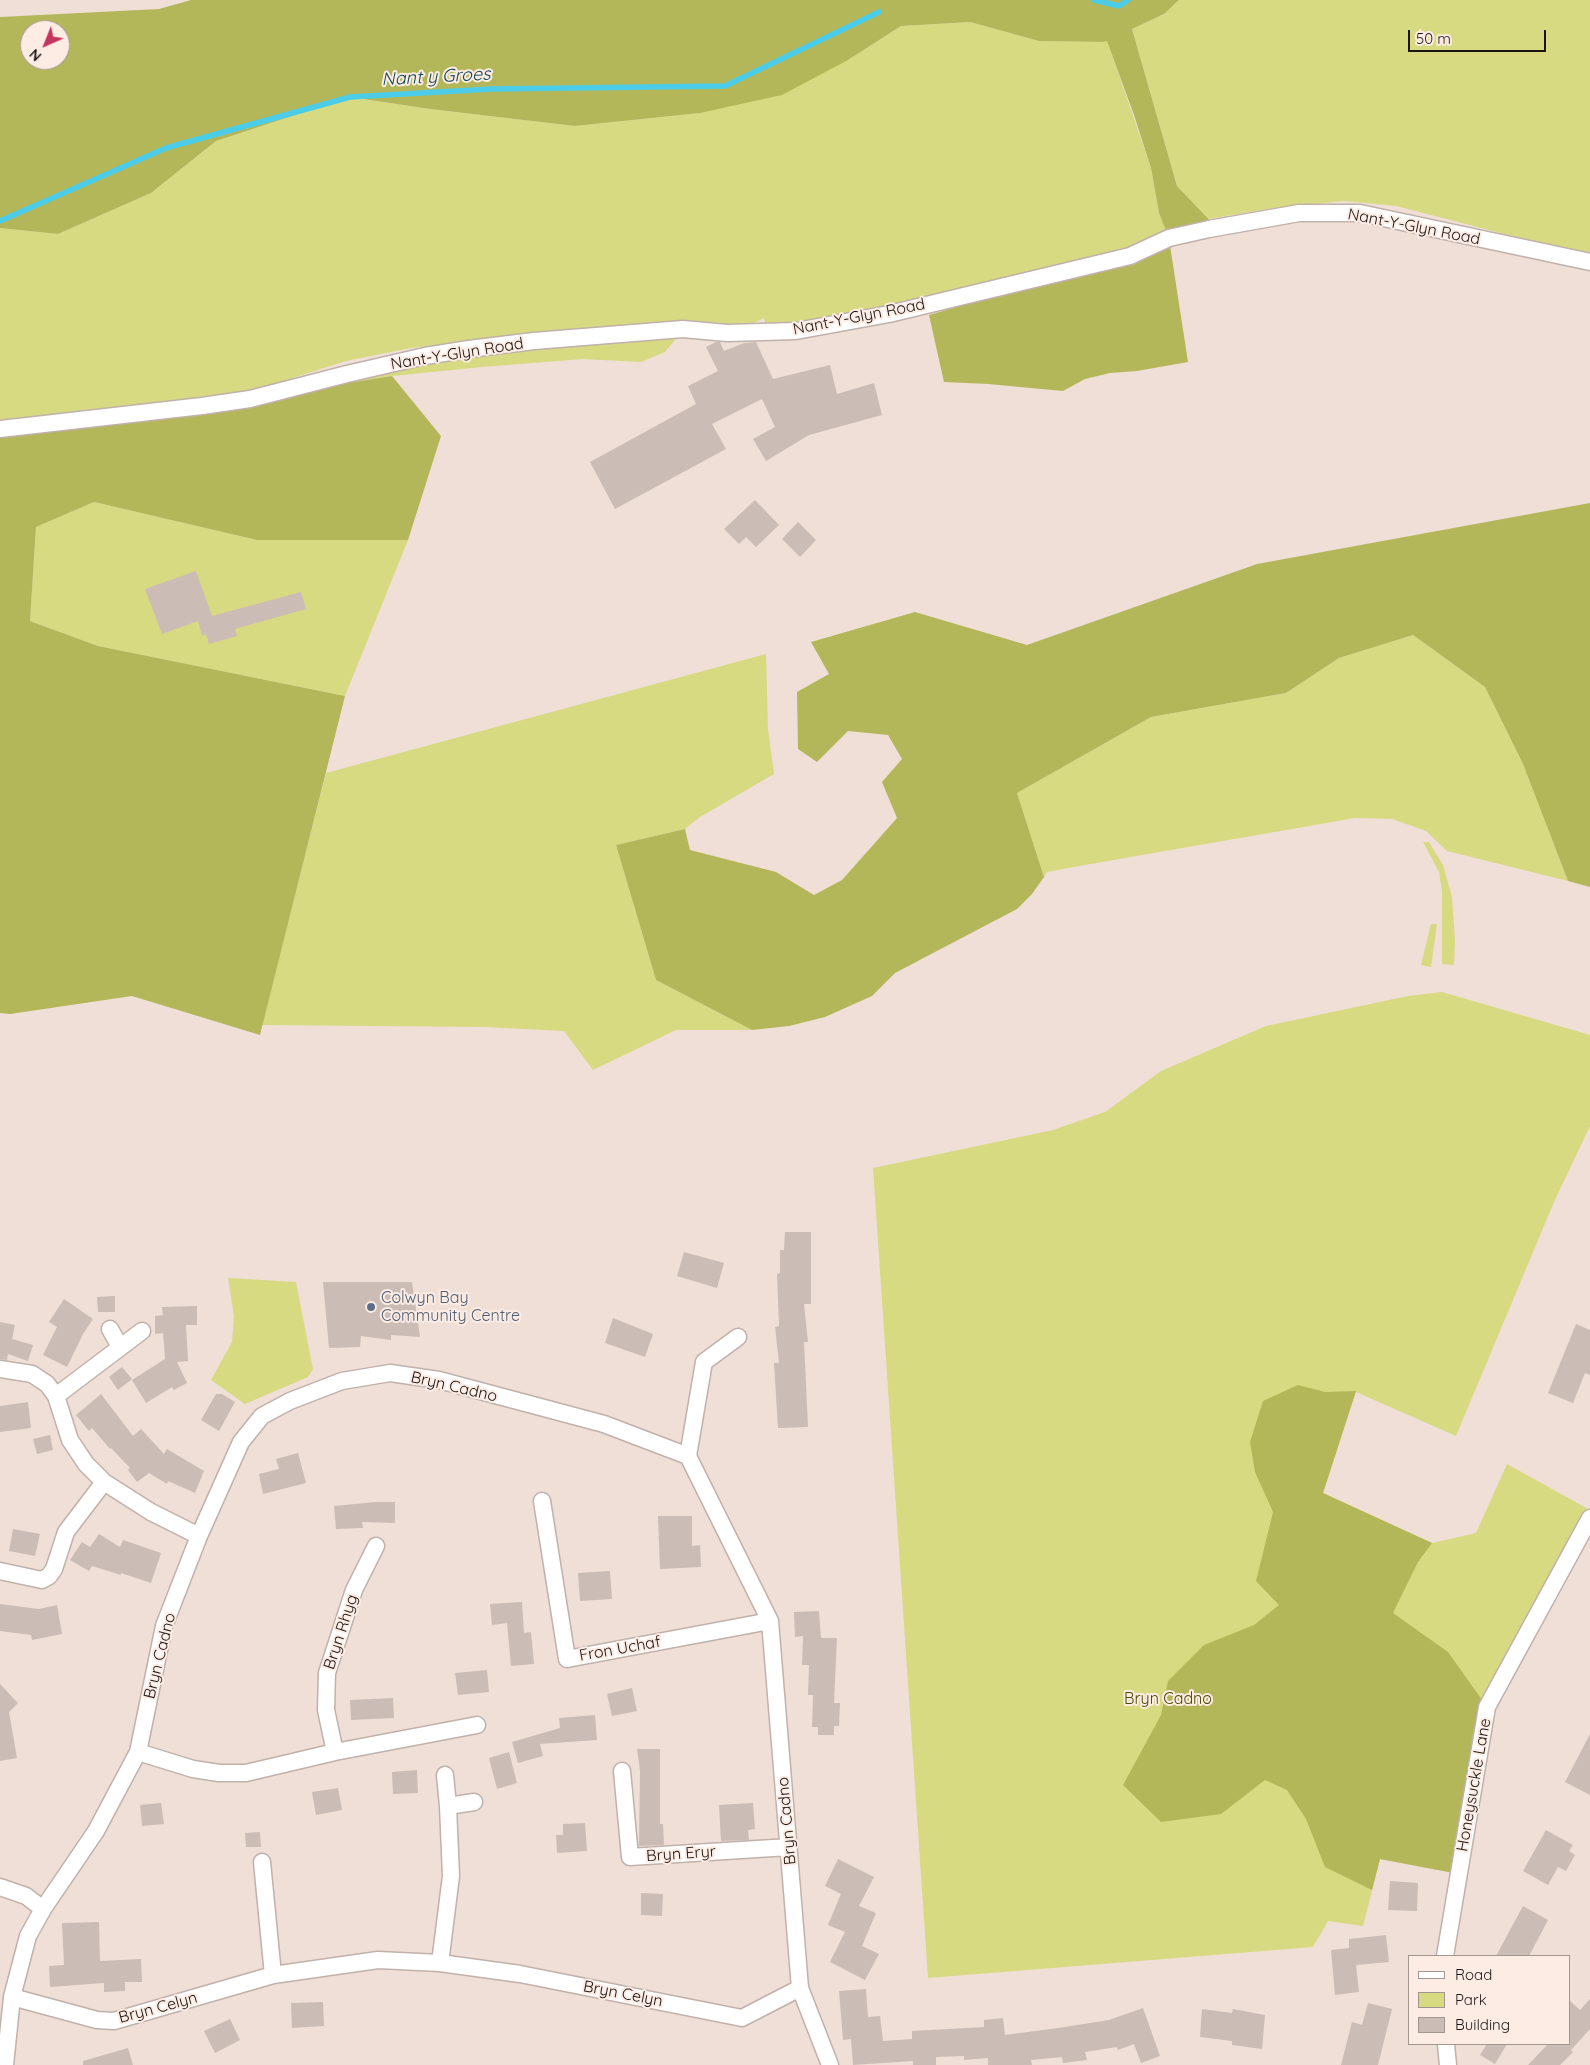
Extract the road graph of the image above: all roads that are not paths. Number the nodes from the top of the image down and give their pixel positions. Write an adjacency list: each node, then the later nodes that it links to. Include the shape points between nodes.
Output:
1 (1590, 262): 2 (street, Nant-Y-Glyn Road, via 1360,213 1299,213 1169,238 1130,256 889,314 796,331 727,333 683,329 470,348 250,399)
2 (0, 429)
3 (110, 1329): 6 (street)
4 (142, 1331): 6 (street)
5 (738, 1337): 9 (street, via 704,1362)
6 (120, 1347): 8 (street)
7 (0, 1369): 8 (street, via 32,1374 47,1384)
8 (56, 1396): 10 (street, via 70,1440 86,1464)
9 (688, 1456): 13 (street, Bryn Cadno, via 604,1424 439,1380 390,1373 342,1381 290,1401 262,1416 241,1442); 16 (street, Bryn Cadno)
10 (104, 1482): 13 (street, via 150,1512); 15 (street, via 66,1532 49,1576 42,1580)
11 (542, 1501): 16 (street, Fron Uchaf, via 567,1659)
12 (1590, 1518): 28 (street, Honeysuckle Lane, via 1487,1707)
13 (199, 1536): 18 (street, Bryn Cadno, via 164,1626)
14 (376, 1546): 19 (street, Bryn Rhyg, via 354,1590 327,1673 326,1710)
15 (0, 1571)
16 (770, 1621): 24 (street, Bryn Cadno)
17 (477, 1725): 19 (street)
18 (138, 1752): 19 (street, via 193,1768 228,1773 246,1773); 27 (street, Bryn Cadno, via 96,1831)
19 (335, 1752)
20 (622, 1771): 24 (street, Bryn Eryr, via 630,1857)
21 (444, 1774): 23 (street)
22 (474, 1802): 23 (street)
23 (448, 1806): 29 (street, via 451,1876)
24 (789, 1847): 31 (street, Bryn Cadno)
25 (262, 1862): 30 (street)
26 (0, 1887): 27 (street, via 26,1896)
27 (43, 1909): 32 (street, Bryn Cadno, via 28,1936)
28 (1445, 1955)
29 (440, 1963): 30 (street, Bryn Celyn, via 378,1960); 31 (street, Bryn Celyn, via 520,1974 742,2018)
30 (273, 1975): 32 (street, Bryn Celyn, via 114,2021 97,2020)
31 (800, 1988): 35 (street, Bryn Cadno)
32 (12, 1997): 34 (street, Bryn Cadno)
33 (1446, 2045): 36 (street)
34 (5, 2065)
35 (830, 2065)
36 (1448, 2065)

